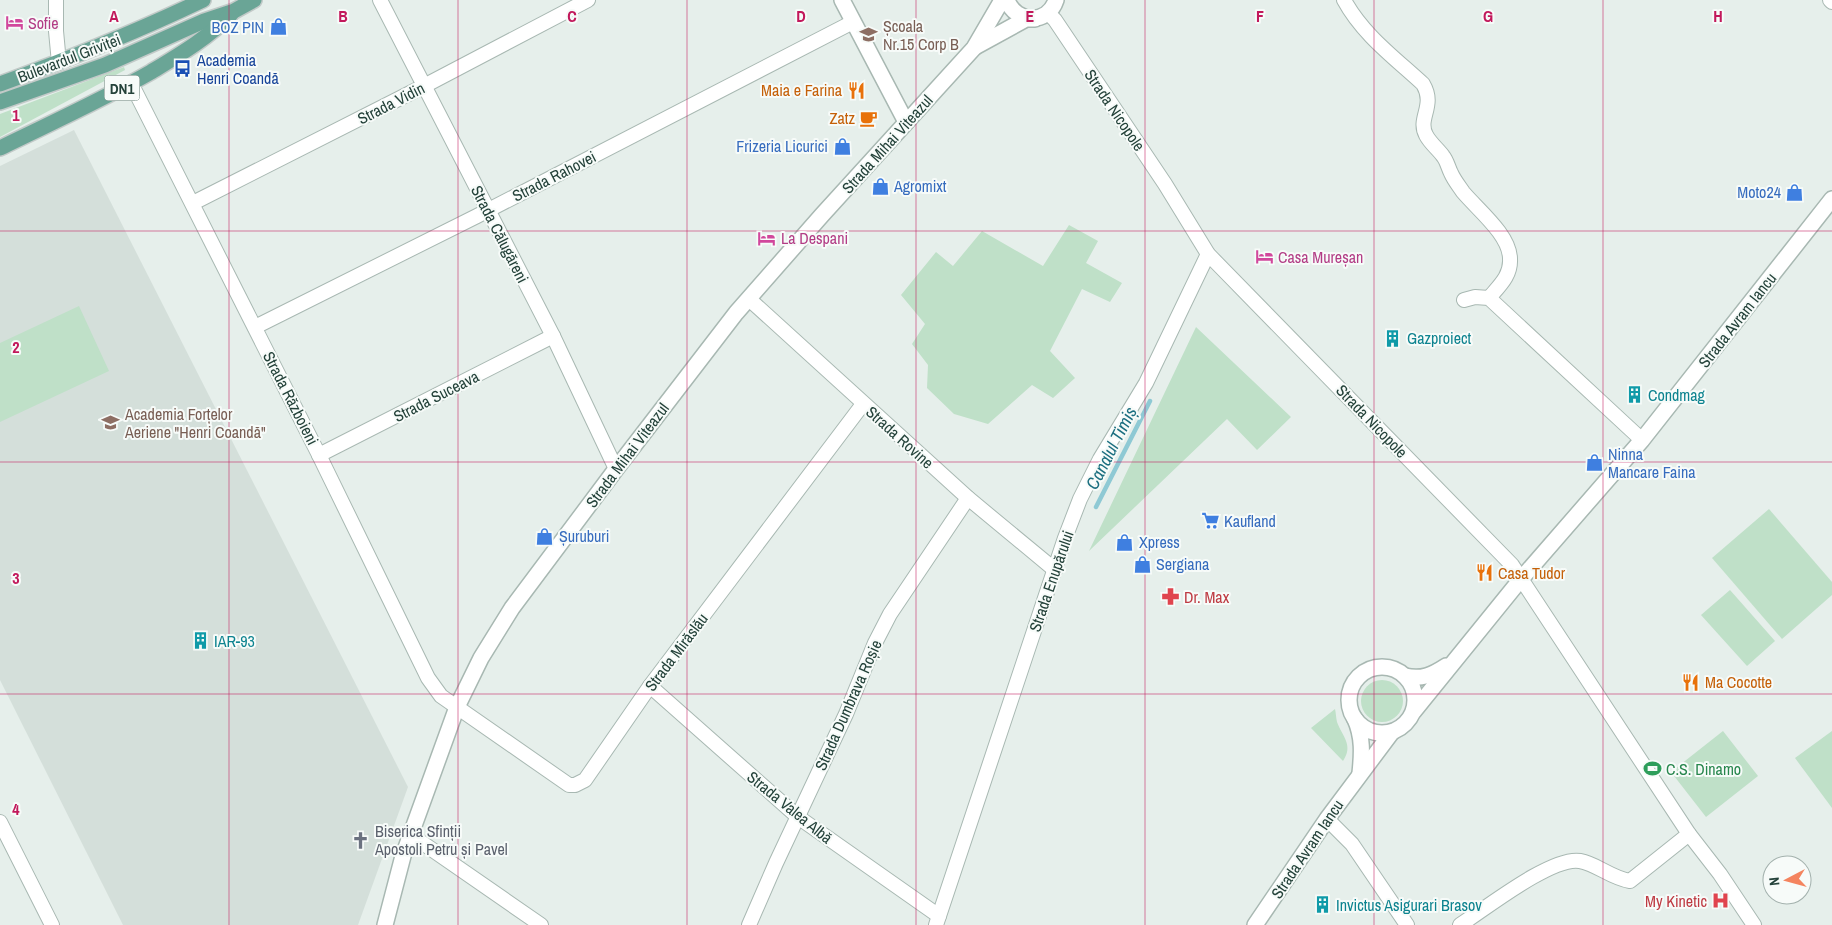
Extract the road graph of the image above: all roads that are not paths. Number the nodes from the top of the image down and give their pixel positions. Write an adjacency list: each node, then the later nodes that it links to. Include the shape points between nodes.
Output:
1 (56, 0): 14 (street)
2 (203, 0): 14 (main road, Bulevardul Griviței)
3 (254, 0): 11 (main road, Bulevardul Griviței / DN1)
4 (380, 0): 17 (street, Strada Călugăreni)
5 (588, 0): 17 (street, Strada Vidin)
6 (842, 0): 12 (street)
7 (1002, 0): 13 (street, Strada Mihai Viteazul)
8 (1007, 0): 10 (street, via 1018,15 1026,18)
9 (1344, 0): 25 (street, via 1372,38 1423,84 1429,100 1423,124 1426,137 1443,156 1463,192 1500,233 1509,250 1505,280)
10 (1046, 11): 13 (street, Strada Mihai Viteazul); 24 (street, Strada Nicopole)
11 (234, 12): 15 (main road, Bulevardul Griviței / DN1, via 210,34 174,59); 18 (main road, Bulevardul Griviței, via 204,21 105,65)
12 (853, 22): 19 (street); 23 (street, Strada Rahovei)
13 (974, 48): 19 (street, Strada Mihai Viteazul)
14 (59, 63): 16 (main road, Bulevardul Griviței)
15 (131, 83): 20 (main road, Bulevardul Griviței / DN1); 22 (street, Strada Războieni)
16 (0, 84)
17 (424, 86): 22 (street, Strada Vidin); 23 (street, Strada Călugăreni)
18 (0, 102)
19 (906, 122): 26 (street, Strada Mihai Viteazul)
20 (0, 148)
21 (1832, 199): 31 (street, Strada Avram Iancu)
22 (193, 203): 28 (street, Strada Războieni)
23 (488, 210): 28 (street, Strada Rahovei); 29 (street, Strada Călugăreni)
24 (1208, 254): 35 (street, Strada Enupărului, via 1146,383 1080,499); 36 (street, Strada Nicopole, via 1512,565)
25 (1489, 298): 27 (street); 31 (street)
26 (749, 299): 30 (street, Strada Rovine); 33 (street, Strada Mihai Viteazul)
27 (1464, 300)
28 (255, 327): 32 (street, Strada Războieni)
29 (553, 336): 32 (street, Strada Suceava); 33 (street, Strada Călugăreni)
30 (863, 404): 34 (street, Strada Rovine); 39 (street, Strada Mirăslău)
31 (1642, 440): 36 (street, Strada Avram Iancu)
32 (319, 455): 40 (street, Strada Războieni, via 428,678 441,696)
33 (616, 469): 40 (street, Strada Mihai Viteazul, via 512,608 481,658)
34 (968, 498): 35 (street, Strada Rovine); 45 (street, Strada Dumbrava Roșie, via 890,614)
35 (1055, 570): 50 (street, Strada Enupărului)
36 (1521, 580): 37 (street, Strada Avram Iancu); 48 (street, Strada Nicopole)
37 (1456, 660): 38 (street, Strada Avram Iancu, via 1427,677); 41 (street, Strada Avram Iancu)
38 (1405, 676): 41 (street, via 1414,690); 42 (street, via 1394,669 1382,667 1359,677 1352,686 1350,697)
39 (650, 686): 40 (street, Strada Mirăslău, via 585,780 575,785 564,782); 45 (street, Strada Valea Albă)
40 (457, 707): 49 (street, Strada Mihai Viteazul)
41 (1414, 711): 43 (street, via 1407,722)
42 (1355, 719): 43 (street, via 1374,732); 44 (street, via 1362,748)
43 (1392, 732): 44 (street, Strada Avram Iancu)
44 (1360, 773): 46 (street, Strada Avram Iancu)
45 (798, 817): 50 (street, Strada Valea Albă); 54 (street, Strada Dumbrava Roșie)
46 (1327, 819): 55 (street, Strada Avram Iancu); 56 (street, via 1352,844)
47 (0, 822): 51 (street)
48 (1689, 834): 57 (street, via 1630,881 1581,861 1568,861 1535,876); 58 (street, Strada Nicopole)
49 (411, 835): 52 (street, Strada Mihai Viteazul); 53 (street)
50 (938, 920)
51 (52, 925)
52 (385, 925)
53 (541, 925)
54 (749, 925)
55 (1255, 925)
56 (1407, 925)
57 (1460, 925)
58 (1754, 925)

